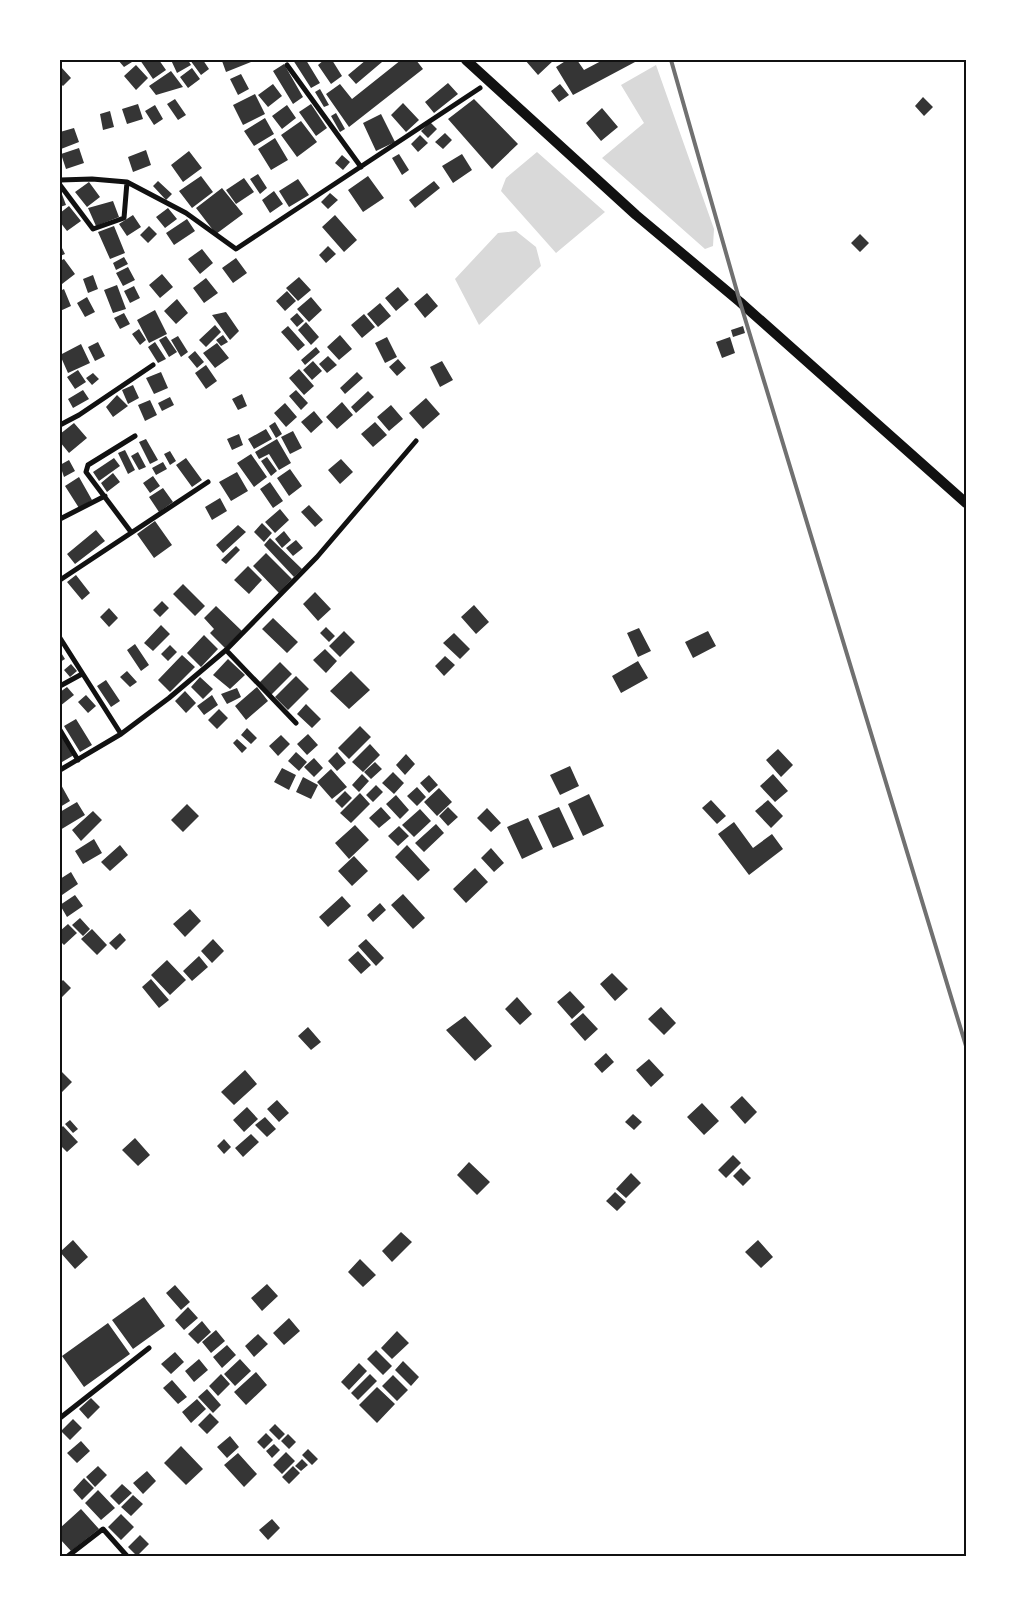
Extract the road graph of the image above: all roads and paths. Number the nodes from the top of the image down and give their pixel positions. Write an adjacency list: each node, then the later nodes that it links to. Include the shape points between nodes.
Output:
1 (466, 60): 14 (highway, via 636,216 740,302)
2 (287, 64): 4 (street)
3 (480, 88): 4 (street)
4 (361, 167): 6 (street, via 236,249 186,213)
5 (60, 180): 6 (street)
6 (127, 182): 7 (street, via 124,218 93,229)
7 (60, 184)
8 (153, 366): 9 (street)
9 (60, 425)
10 (135, 436): 13 (street, via 86,469)
11 (416, 440): 19 (street, via 317,557)
12 (208, 482): 16 (street)
13 (105, 496): 15 (street); 16 (street)
14 (966, 503)
15 (60, 519)
16 (131, 532): 17 (street)
17 (60, 580)
18 (60, 638): 20 (street)
19 (226, 650): 22 (street); 24 (street)
20 (82, 674): 21 (street); 24 (street)
21 (60, 686)
22 (296, 723)
23 (60, 730): 25 (street)
24 (121, 734): 25 (street)
25 (78, 760): 26 (street)
26 (60, 770)
27 (149, 1348): 28 (street)
28 (60, 1418)
29 (68, 1556): 30 (street, via 102,1529)
30 (127, 1556)

